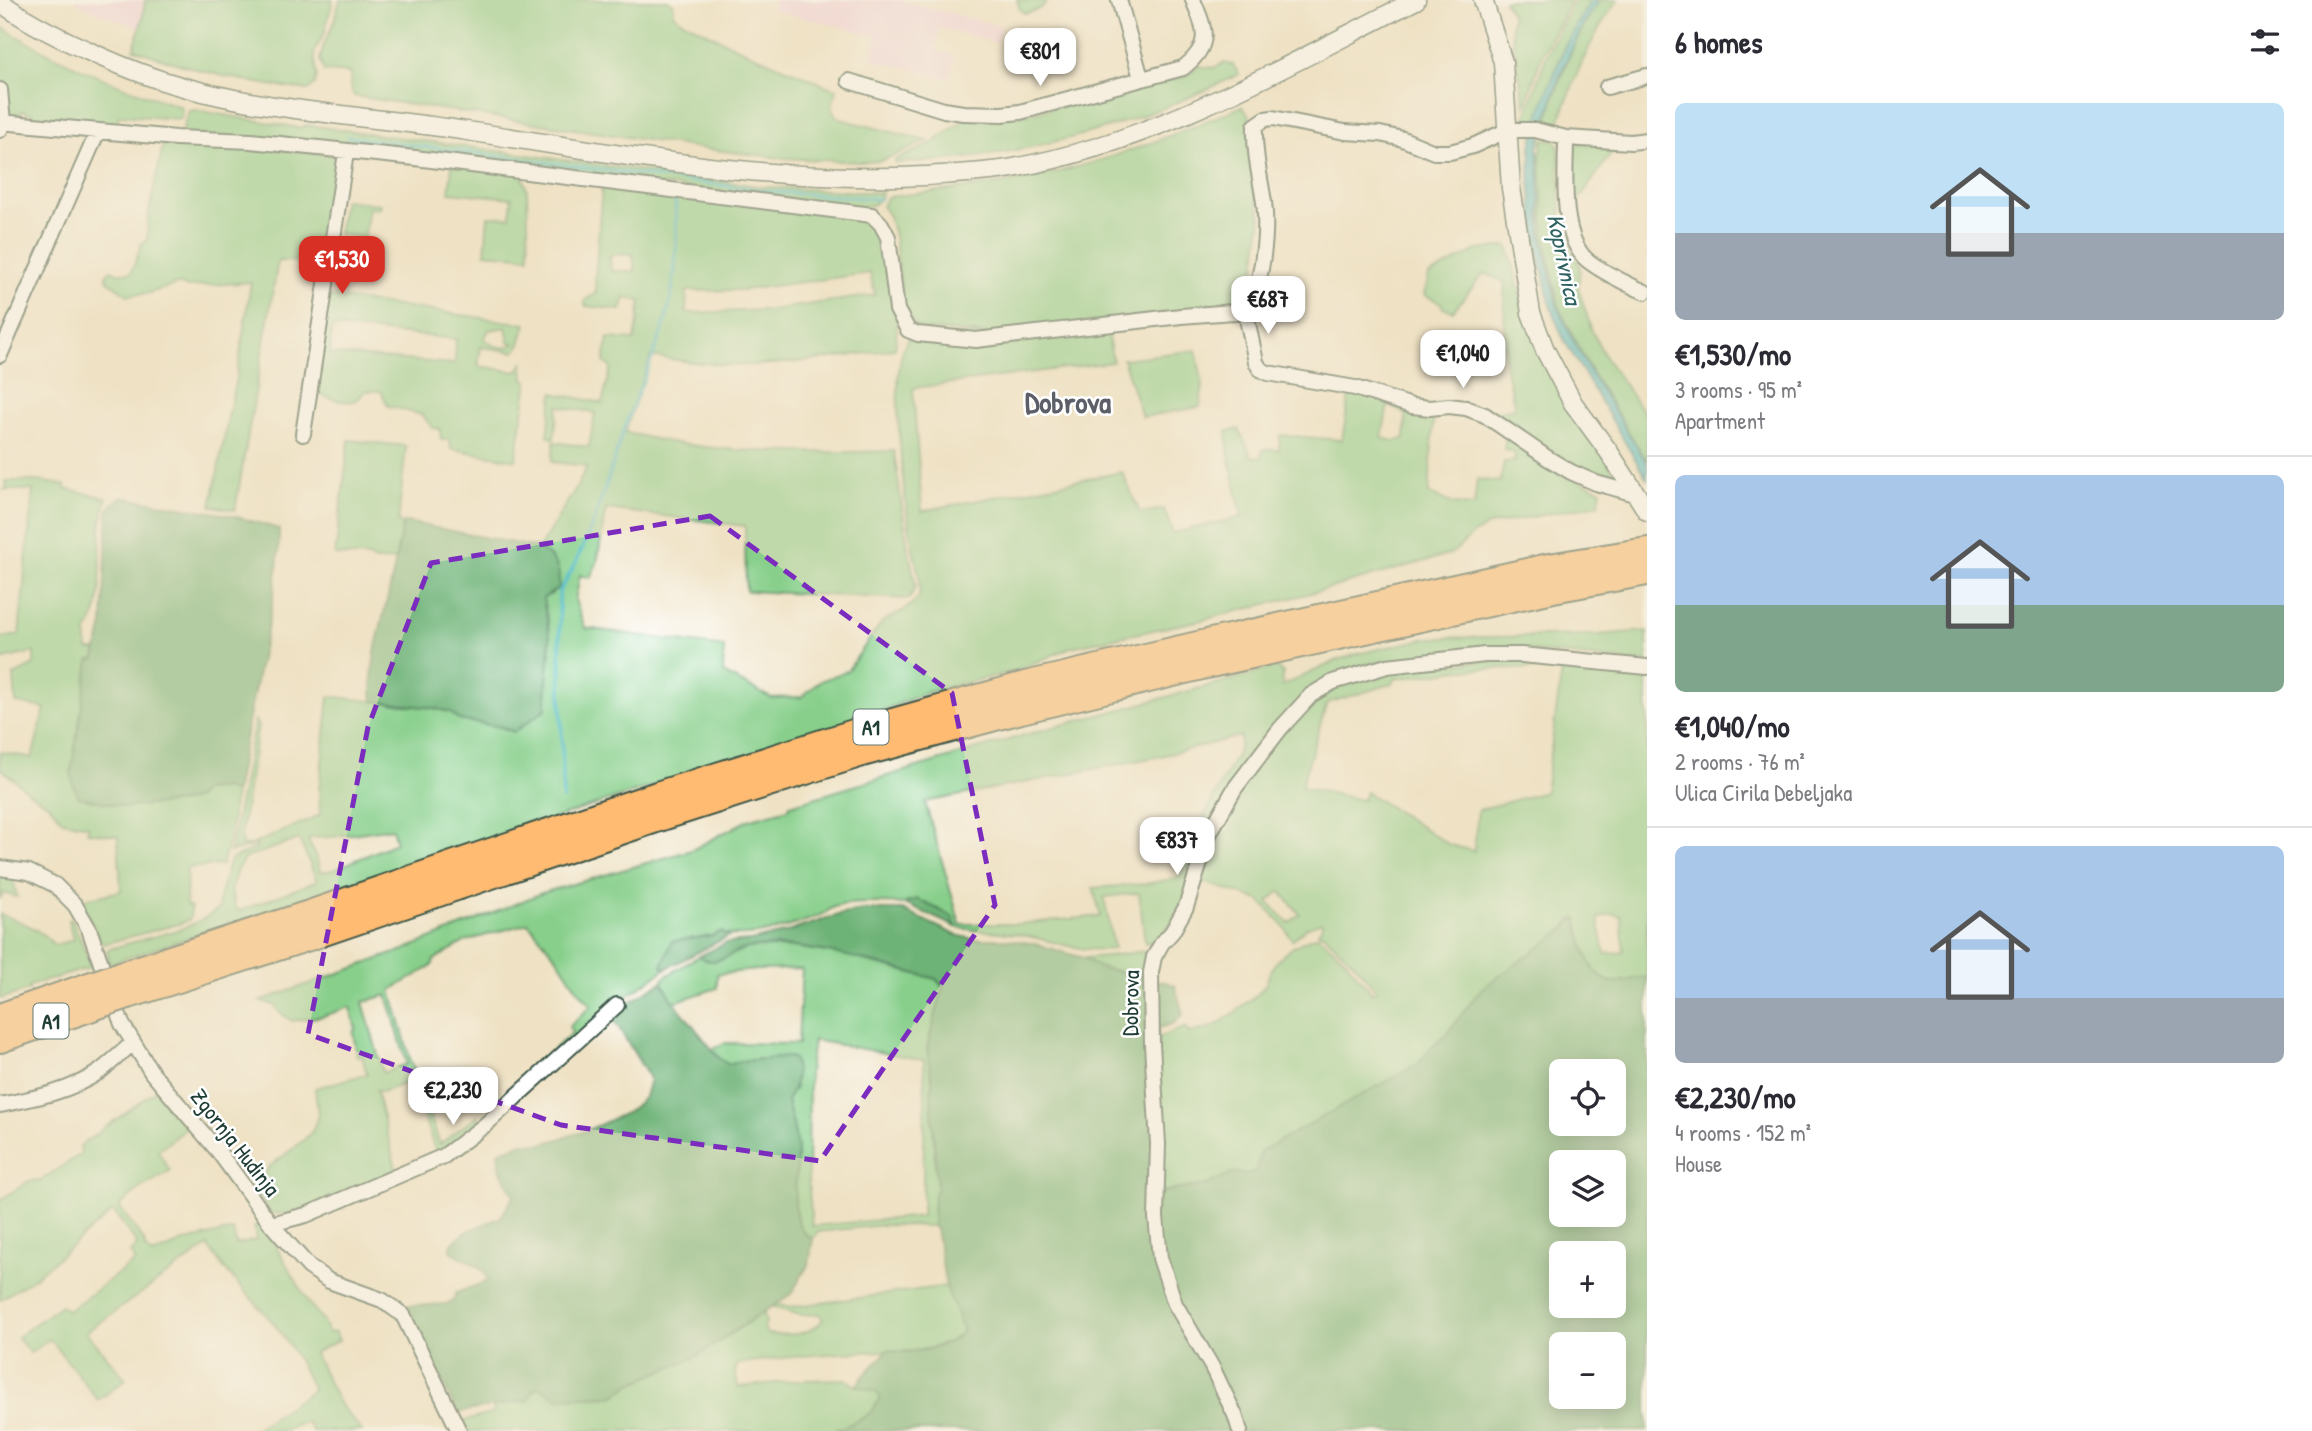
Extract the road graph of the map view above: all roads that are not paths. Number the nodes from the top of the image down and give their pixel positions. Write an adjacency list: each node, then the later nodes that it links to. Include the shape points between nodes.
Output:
1 (1119, 0): 7 (street)
2 (1193, 0): 7 (street, via 1203,32 1203,47 1197,57 1184,68)
3 (1416, 0): 5 (street, via 1230,95 1126,137 1010,168 883,178 703,166 220,95 112,62 54,35)
4 (1483, 0): 12 (street, via 1503,62)
5 (0, 2)
6 (1647, 76): 9 (street)
7 (1141, 78): 8 (street, via 1002,114 944,110)
8 (849, 81)
9 (1607, 87)
10 (0, 90): 11 (street)
11 (1, 125): 13 (street)
12 (1508, 130): 14 (street, via 1535,130); 18 (street, via 1473,146 1434,152 1380,134 1273,118 1259,122 1255,135 1264,237 1256,292); 21 (street, via 1511,188 1531,313 1573,403)
13 (98, 131): 16 (street); 19 (street)
14 (1561, 137): 15 (street); 17 (street, via 1572,238 1584,258)
15 (1647, 140)
16 (346, 153): 18 (street, via 872,215 888,237 897,310 908,330 918,334 976,340 1181,316); 20 (street)
17 (1645, 292)
18 (1246, 314): 21 (street, via 1260,369 1268,373 1355,388 1412,406 1466,408 1485,415 1571,472)
19 (0, 355)
20 (303, 433)
21 (1635, 494): 22 (street)
22 (1647, 511)
23 (1645, 558): 26 (highway, A1, bridge, via 1536,570 1025,685 857,732 322,910)
24 (1647, 667): 34 (street, Dobrova, via 1485,655 1387,666 1333,682 1311,695 1280,729 1235,789 1209,834 1186,907 1154,957 1151,972 1156,1217 1160,1258 1175,1304 1212,1367)
25 (0, 868): 30 (street, Zgornja Hudinja, via 29,872 55,885 75,905 89,929)
26 (97, 994): 28 (highway, A1); 29 (highway, A1)
27 (617, 1005): 32 (street, via 485,1125 444,1156 306,1215)
28 (0, 1017)
29 (0, 1038)
30 (133, 1043): 31 (street, via 80,1083); 32 (street, Zgornja Hudinja)
31 (0, 1105)
32 (271, 1224): 33 (street, Zgornja Hudinja, via 310,1267 330,1281 382,1300 403,1315)
33 (459, 1431)
34 (1240, 1431)

